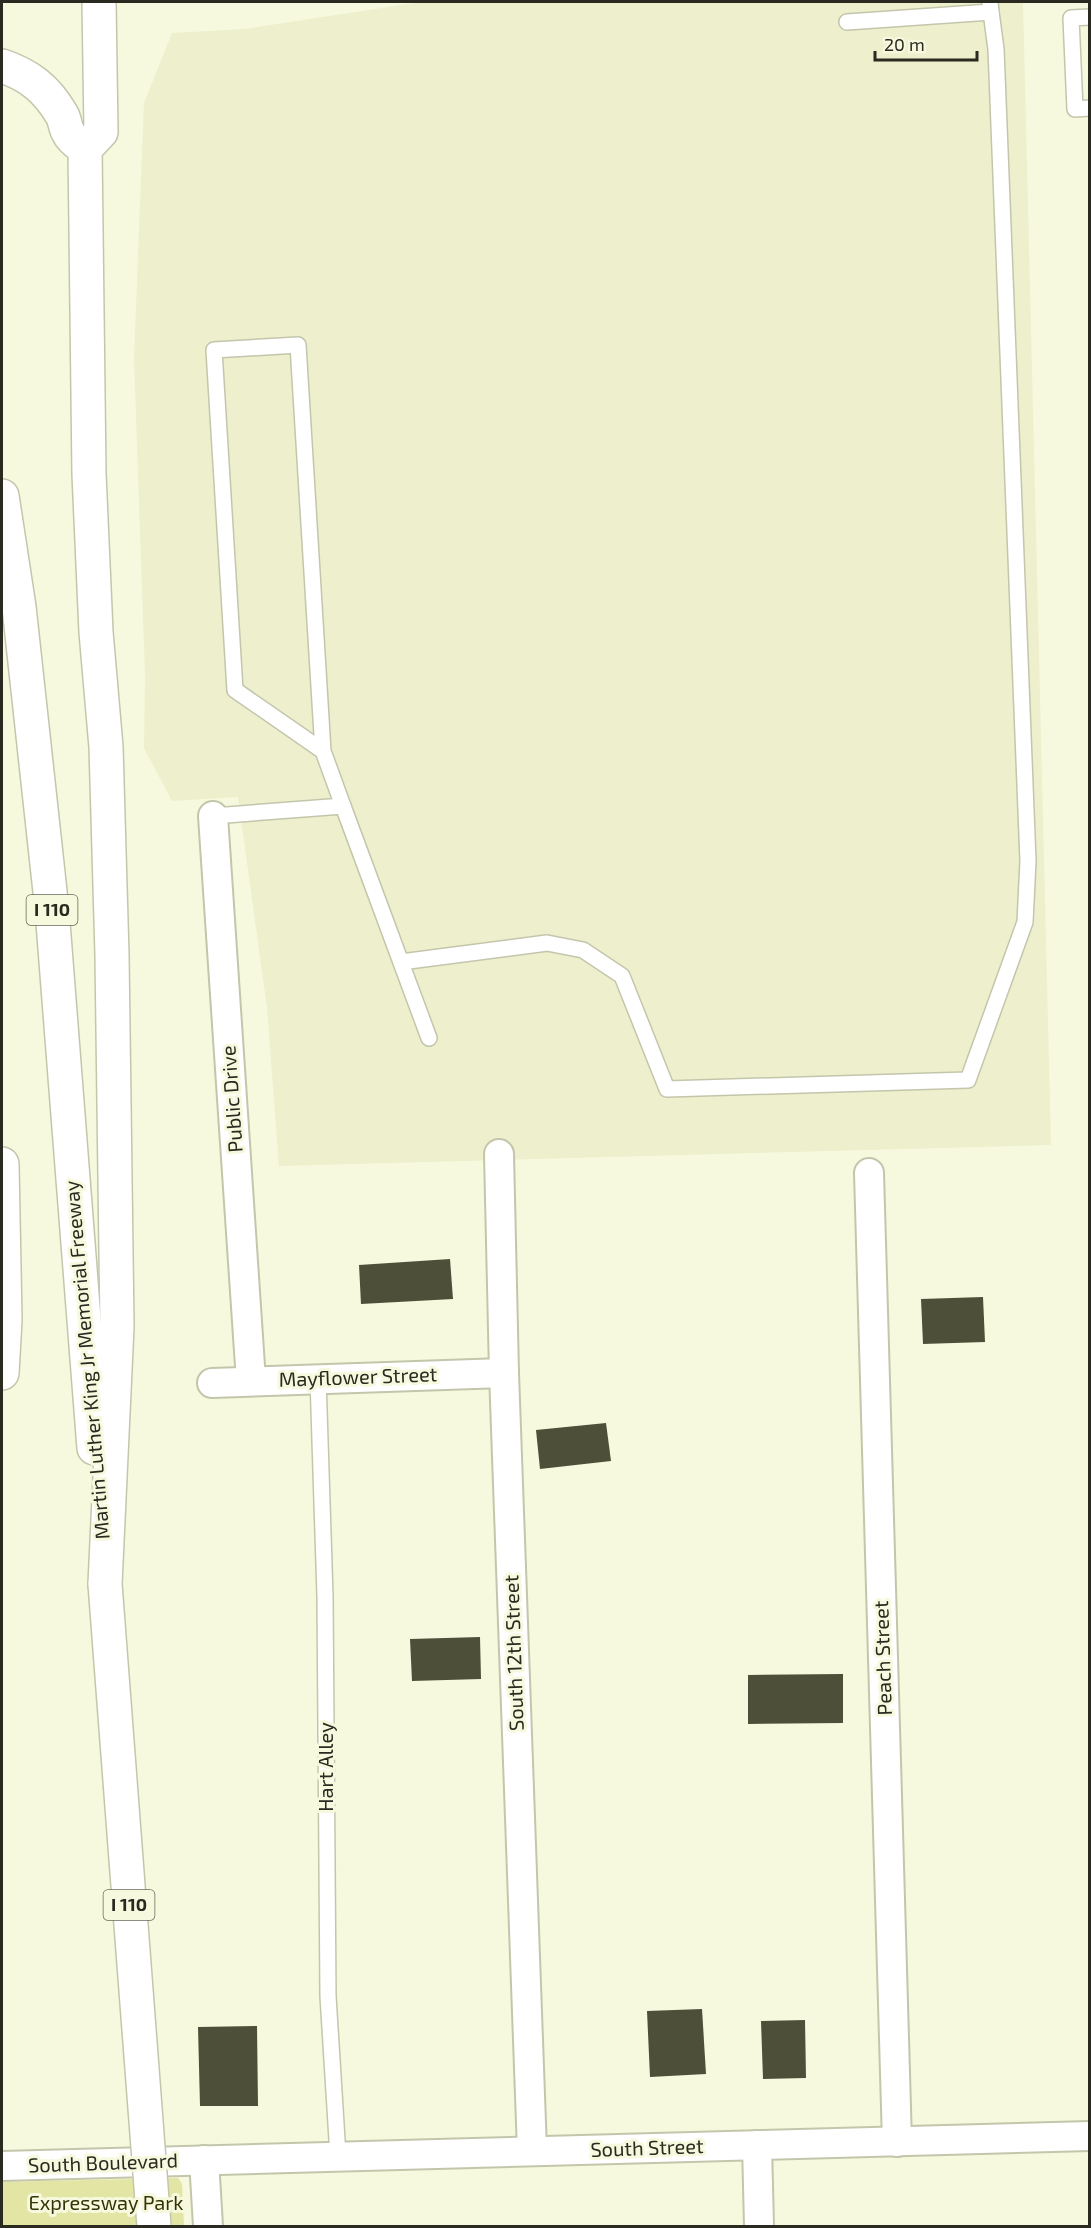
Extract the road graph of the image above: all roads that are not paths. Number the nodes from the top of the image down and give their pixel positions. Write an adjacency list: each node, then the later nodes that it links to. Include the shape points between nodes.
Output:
1 (99, 2): 7 (highway, via 101,132)
2 (990, 7): 4 (lane); 12 (lane, via 996,49 1028,861 1025,922 968,1080 667,1089 621,976 583,950 547,943)
3 (1089, 17): 6 (lane, via 1071,18 1075,109)
4 (847, 22)
5 (2, 66): 7 (highway, via 33,80 45,91 64,118 69,135)
6 (1089, 108)
7 (85, 149): 22 (highway, via 88,474 106,759 112,955 117,1327)
8 (2, 495): 22 (highway, Martin Luther King Jr Memorial Freeway / I 110, via 20,607 52,910)
9 (323, 751): 9 (lane, via 298,345 214,350 235,690); 10 (lane)
10 (343, 806): 11 (lane); 12 (lane)
11 (213, 816): 20 (street, Public Drive)
12 (401, 962): 13 (lane)
13 (429, 1038)
14 (500, 1154): 18 (street, South 12th Street)
15 (2, 1164): 17 (highway)
16 (869, 1173): 24 (street, Peach Street)
17 (2, 1373)
18 (504, 1373): 19 (street, Mayflower Street); 26 (street, South 12th Street)
19 (318, 1378): 20 (street, Mayflower Street); 27 (lane, Hart Alley, via 325,1596 328,1996)
20 (251, 1381): 21 (street, Mayflower Street)
21 (212, 1383)
22 (105, 1584): 30 (highway, Martin Luther King Jr Memorial Freeway / I 110, bridge)
23 (1089, 2136): 24 (street, South Street)
24 (897, 2142): 25 (street, South Street)
25 (757, 2145): 26 (street, South Street); 32 (street)
26 (532, 2151): 27 (street, South Street)
27 (338, 2156): 28 (street, South Street)
28 (204, 2160): 29 (street, South Boulevard); 31 (street)
29 (2, 2166)
30 (154, 2226)
31 (208, 2226)
32 (759, 2226)

